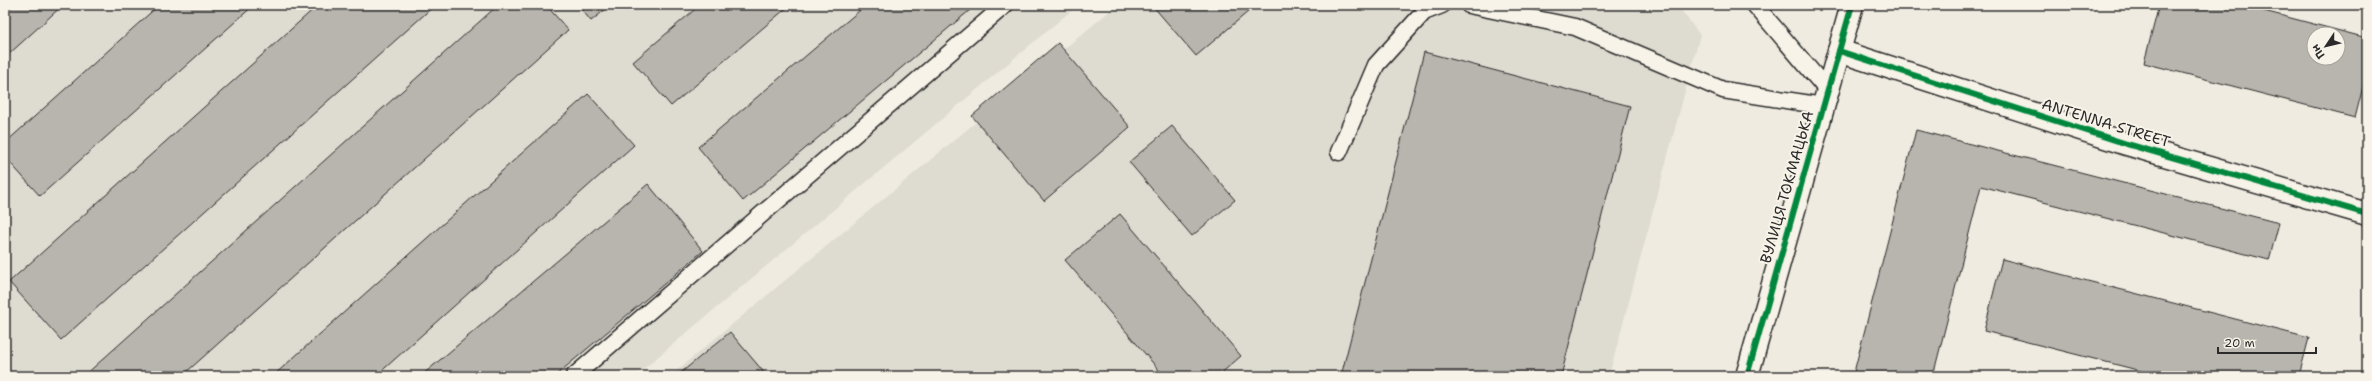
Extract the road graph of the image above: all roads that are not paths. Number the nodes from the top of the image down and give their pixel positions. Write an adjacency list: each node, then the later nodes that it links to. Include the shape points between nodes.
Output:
1 (1005, 5): 10 (lane)
2 (1442, 5): 8 (lane, via 1424,12 1376,65)
3 (1469, 5): 7 (lane, via 1575,27 1723,90)
4 (1755, 5): 7 (lane)
5 (1852, 5): 6 (street, ВУЛИЦЯ ТОКМАЦЬКА)
6 (1839, 50): 7 (street, ВУЛИЦЯ ТОКМАЦЬКА); 9 (street, ANTENNA STREET, via 2127,144)
7 (1826, 98): 11 (street, ВУЛИЦЯ ТОКМАЦЬКА)
8 (1339, 152)
9 (2367, 214)
10 (574, 376)
11 (1747, 376)

